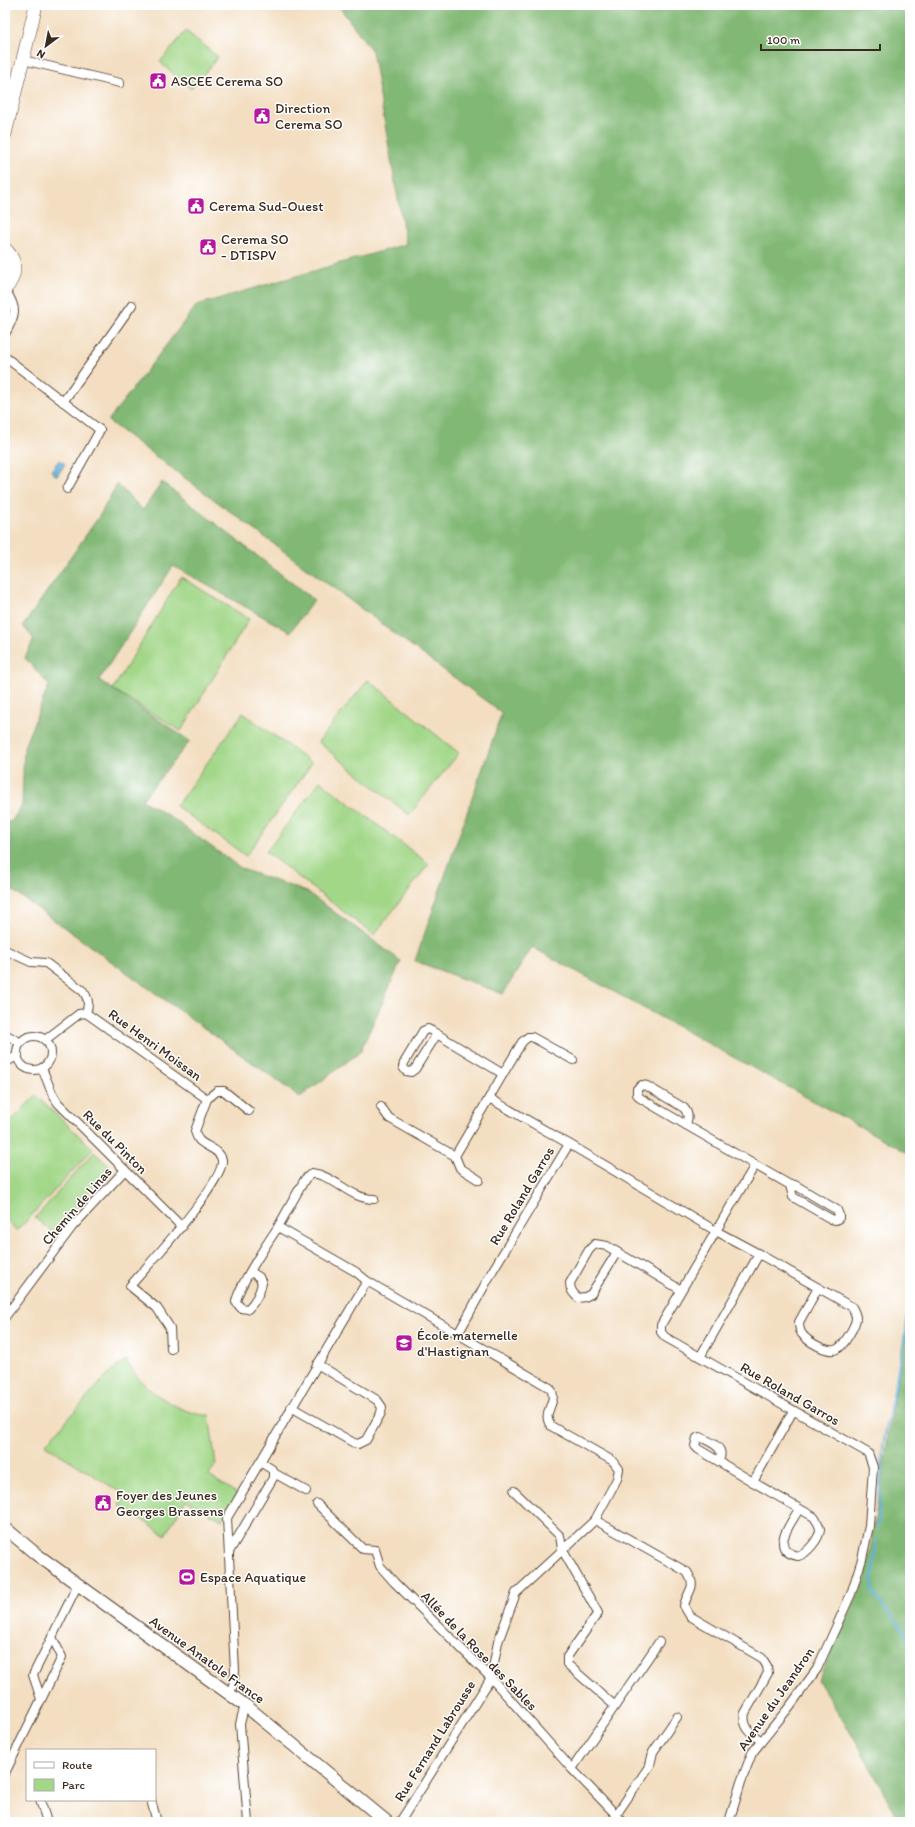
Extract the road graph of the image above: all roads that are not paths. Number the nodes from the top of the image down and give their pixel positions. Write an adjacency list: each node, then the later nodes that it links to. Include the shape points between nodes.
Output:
1 (36, 5): 2 (main road)
2 (23, 60): 3 (street); 4 (main road)
3 (120, 83)
4 (5, 134)
5 (5, 249): 6 (main road, via 11,256 14,274)
6 (5, 289): 8 (street, via 15,310)
7 (132, 305): 10 (street)
8 (5, 334)
9 (5, 357): 10 (street)
10 (63, 402): 11 (street, via 100,430)
11 (67, 489)
12 (5, 950): 13 (street, Rue Henri Moissan, via 31,962 46,963 83,991 89,1004)
13 (86, 1013): 16 (street, Rue Henri Moissan, via 79,1014); 24 (street, Rue Henri Moissan)
14 (5, 1034): 17 (street)
15 (437, 1034): 15 (street, via 428,1029 423,1031 404,1063 406,1072 415,1069); 22 (street)
16 (45, 1040): 17 (street, via 30,1037); 21 (street, via 51,1056 50,1061)
17 (21, 1043): 18 (street)
18 (18, 1054): 20 (street); 21 (street, via 24,1066 33,1070)
19 (573, 1060): 22 (street, via 528,1037 522,1042)
20 (5, 1063)
21 (42, 1068): 31 (street, Rue du Pinton, via 58,1103)
22 (503, 1074): 23 (street)
23 (490, 1098): 28 (street); 29 (street)
24 (207, 1099): 26 (street, Rue Henri Moissan, via 217,1091 224,1091); 36 (street, Rue Henri Moissan, via 196,1132 199,1140 218,1153 222,1160 220,1172)
25 (381, 1107): 29 (street, via 389,1118)
26 (249, 1111)
27 (686, 1125): 27 (street, via 640,1098 637,1089 642,1085 647,1086 684,1108 688,1112); 30 (street)
28 (569, 1144): 37 (street, Rue Roland Garros); 45 (street, Rue Roland Garros, via 493,1270)
29 (455, 1156): 32 (street, via 460,1168)
30 (755, 1165): 33 (street); 37 (street)
31 (125, 1170): 36 (street, Rue du Pinton); 44 (street, Chemin de Linas, via 72,1227)
32 (479, 1180)
33 (790, 1185): 33 (street, via 795,1185 837,1210 839,1218 831,1219 793,1197)
34 (374, 1199): 35 (street, via 363,1199 322,1174 312,1173 304,1179)
35 (278, 1226): 40 (street); 41 (street)
36 (182, 1227): 46 (street, Rue Henri Moissan, via 130,1286 157,1308 170,1328)
37 (716, 1231): 39 (street); 43 (street, Rue Roland Garros)
38 (616, 1252): 38 (street, via 607,1246 592,1245 570,1283 573,1294 578,1298 591,1294); 43 (street)
39 (760, 1254): 42 (street); 47 (street)
40 (250, 1272)
41 (367, 1281): 45 (street); 48 (street)
42 (818, 1288): 42 (street, via 799,1322 799,1327 806,1338 826,1349 836,1350 855,1322 855,1311)
43 (681, 1290): 47 (street, Rue Roland Garros, via 661,1325 661,1332 665,1337)
44 (5, 1317)
45 (458, 1334): 60 (street, via 550,1388 553,1401 546,1417 550,1426 617,1465 617,1479)
46 (171, 1350)
47 (700, 1357): 50 (street, Rue Roland Garros)
48 (317, 1364): 49 (street); 49 (street, via 380,1403 381,1412 366,1440 354,1443)
49 (291, 1407): 53 (street)
50 (793, 1411): 51 (street, Rue Roland Garros); 55 (street)
51 (868, 1453): 73 (street, Avenue du Jeandron, via 873,1467 869,1526 851,1594 817,1669)
52 (718, 1460): 55 (street)
53 (260, 1462): 54 (street); 63 (street, via 227,1518)
54 (274, 1472): 56 (street); 63 (street, via 273,1478)
55 (753, 1482): 59 (street)
56 (306, 1492)
57 (514, 1492): 62 (street, via 560,1536)
58 (317, 1504): 67 (street, Allée de la Rose des Sables, via 363,1549 375,1550 380,1566 394,1582)
59 (799, 1509): 59 (street, via 814,1517 820,1527 808,1551 798,1556 787,1552 782,1539)
60 (595, 1520): 62 (street, Rue Fernand Labrousse); 73 (street, via 687,1572 693,1585 684,1606 690,1616 762,1658 768,1674 744,1718 747,1729)
61 (5, 1528): 64 (street, Avenue Anatole France)
62 (562, 1549): 67 (street, Rue Fernand Labrousse, via 516,1593 498,1642); 71 (street, via 598,1613 566,1657 567,1664)
63 (229, 1552): 68 (street, via 235,1670 233,1686)
64 (78, 1584): 65 (street); 68 (street, Avenue Anatole France)
65 (52, 1636): 69 (street, via 33,1675); 69 (street, via 62,1658)
66 (659, 1642): 71 (street)
67 (491, 1678): 74 (street, Allée de la Rose des Sables); 83 (street, Rue Fernand Labrousse)
68 (229, 1693): 70 (street, Avenue Anatole France)
69 (41, 1699): 75 (street)
70 (246, 1706): 81 (street, via 240,1724); 82 (street, Avenue Anatole France)
71 (614, 1706): 74 (street)
72 (677, 1717): 78 (street, via 653,1752 650,1765)
73 (761, 1741): 85 (street, Avenue du Jeandron, via 748,1762)
74 (572, 1769): 78 (street, Allée de la Rose des Sables)
75 (5, 1773)
76 (40, 1801): 79 (street)
77 (151, 1801): 80 (street)
78 (616, 1815): 84 (street, Allée de la Rose des Sables)
79 (47, 1822)
80 (157, 1822)
81 (248, 1822)
82 (388, 1822)
83 (400, 1822)
84 (623, 1822)
85 (729, 1822)

